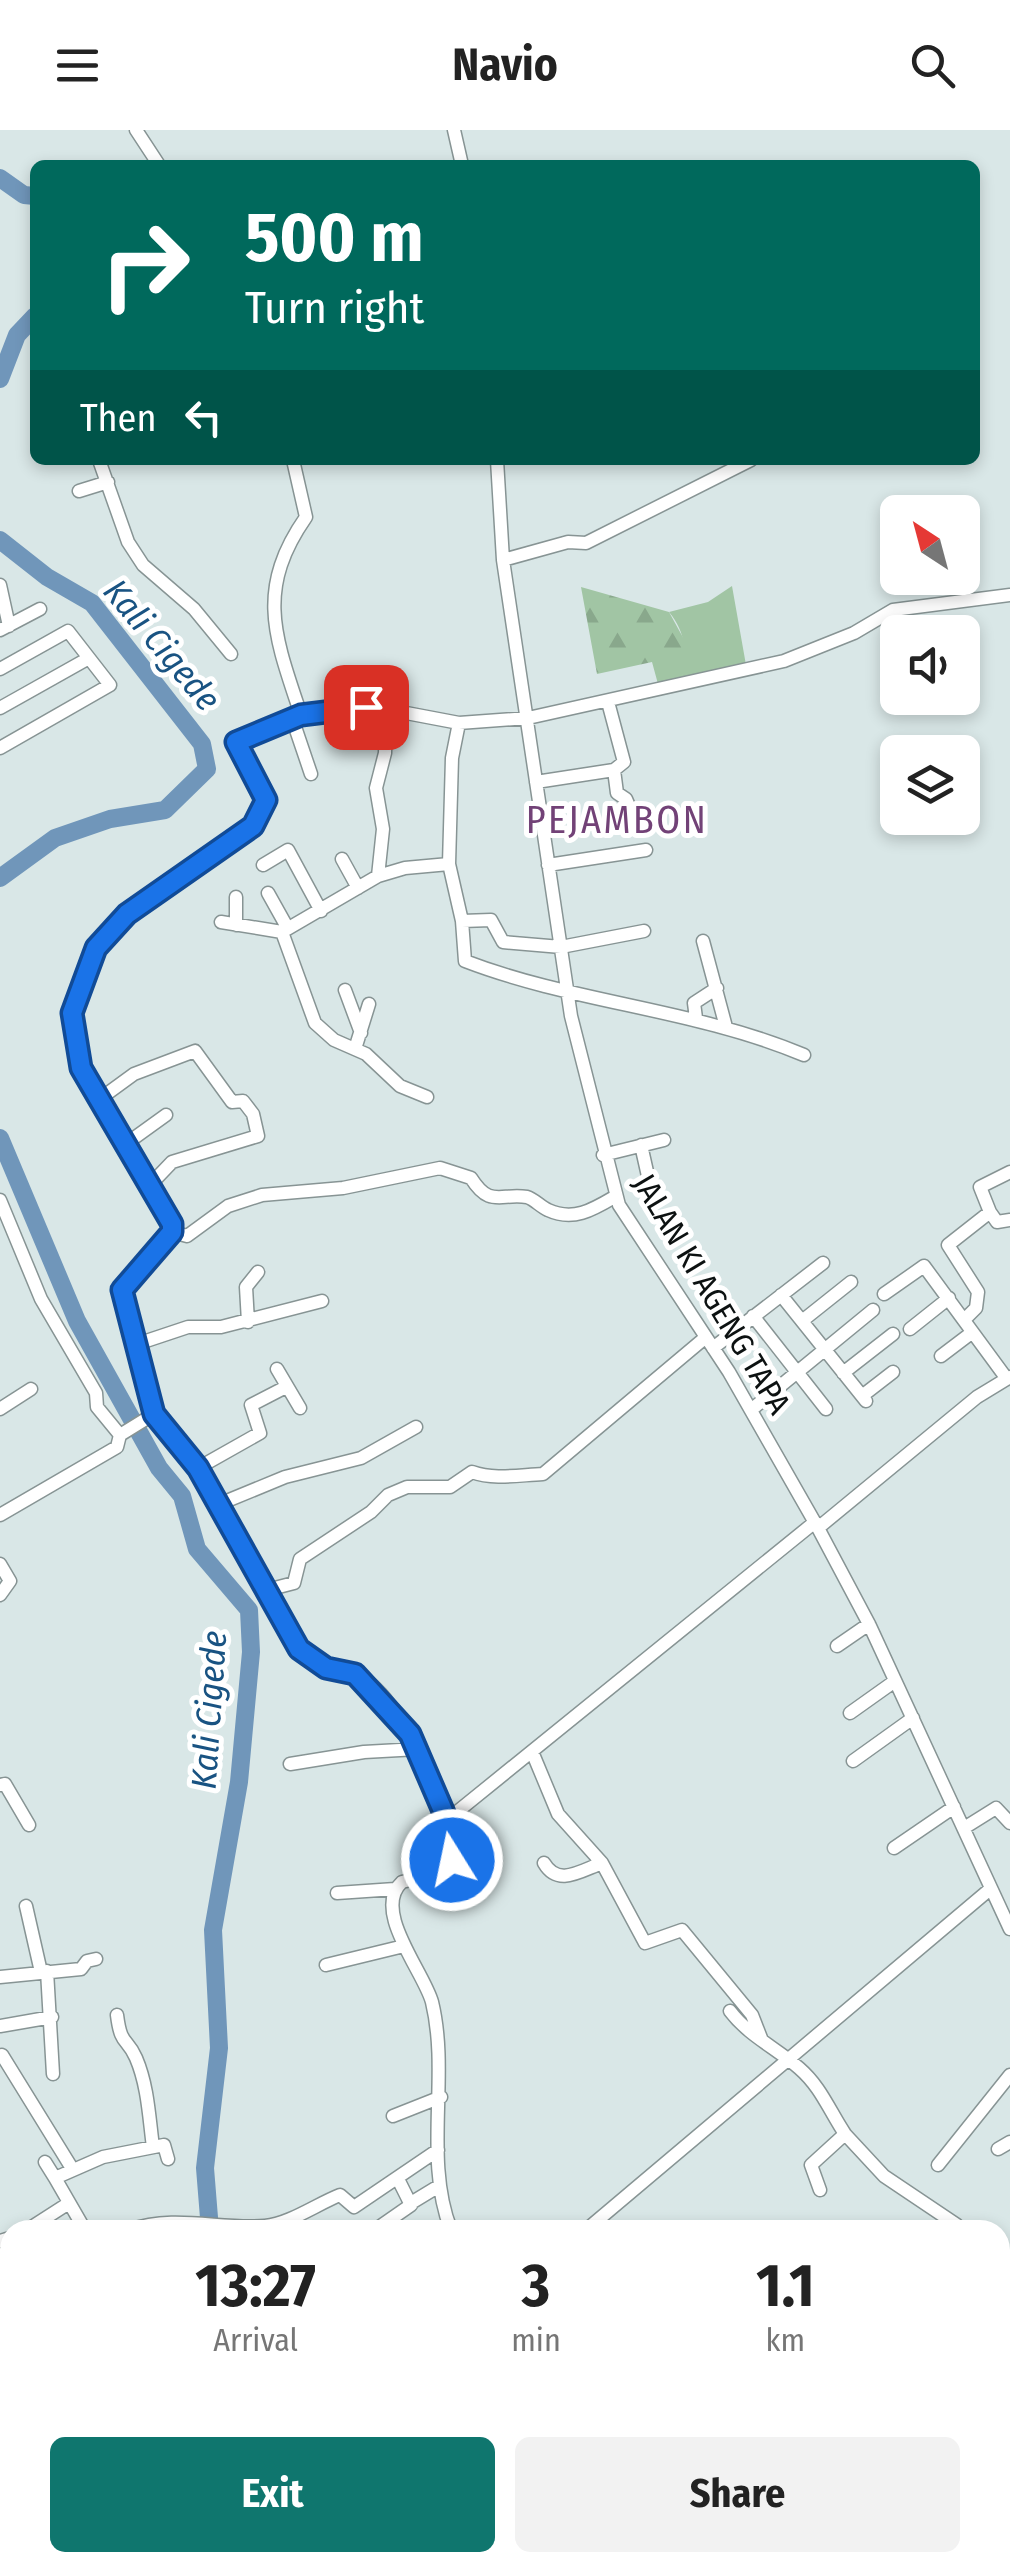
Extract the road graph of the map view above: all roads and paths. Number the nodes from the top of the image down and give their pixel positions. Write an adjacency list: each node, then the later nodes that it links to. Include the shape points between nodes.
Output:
1 (136, 130): 3 (street)
2 (454, 130): 4 (street)
3 (156, 160)
4 (461, 160)
5 (101, 465): 9 (street)
6 (294, 465): 22 (street, via 306,517 284,551 272,608)
7 (497, 465): 11 (street, JALAN KI AGENG TAPA)
8 (741, 465): 11 (street, via 586,543)
9 (108, 482): 10 (street); 16 (street, via 143,565 194,609)
10 (78, 491)
11 (503, 560): 23 (street, JALAN KI AGENG TAPA)
12 (0, 585): 15 (street)
13 (1010, 595): 19 (street, via 893,610 802,656)
14 (40, 609): 15 (street)
15 (4, 628)
16 (231, 654)
17 (90, 658): 18 (street, via 68,630); 20 (street); 25 (street, via 108,688)
18 (0, 669)
19 (608, 702): 23 (street); 26 (street, via 624,762)
20 (0, 708)
21 (386, 710): 22 (street, via 354,707); 24 (street); 35 (street, via 376,792 383,830)
22 (296, 716): 27 (street); 57 (street, via 236,742 266,800 253,826 127,914 96,948 72,1013 74,1042)
23 (528, 718): 24 (street); 28 (street, JALAN KI AGENG TAPA)
24 (459, 724): 32 (street)
25 (0, 748)
26 (614, 770): 28 (street); 29 (street, via 617,793)
27 (311, 774)
28 (536, 782): 34 (street, JALAN KI AGENG TAPA)
29 (635, 820)
30 (646, 850): 34 (street)
31 (342, 859): 36 (street)
32 (448, 864): 35 (street); 40 (street)
33 (263, 865): 39 (street, via 288,850)
34 (548, 865): 46 (street, JALAN KI AGENG TAPA)
35 (378, 876): 36 (street)
36 (358, 888): 39 (street)
37 (268, 893): 43 (street)
38 (236, 897): 42 (street)
39 (321, 911): 43 (street)
40 (462, 920): 46 (street, via 491,920 503,942); 48 (street, via 465,961)
41 (221, 922): 42 (street)
42 (236, 925): 43 (street)
43 (285, 929): 54 (street, via 314,1023)
44 (644, 931): 46 (street)
45 (704, 941): 47 (street)
46 (562, 947): 48 (street, JALAN KI AGENG TAPA)
47 (717, 988): 51 (street, via 694,1003); 52 (street)
48 (567, 989): 51 (street); 62 (street, JALAN KI AGENG TAPA)
49 (345, 990): 53 (street)
50 (368, 1004): 53 (street)
51 (696, 1018): 52 (street)
52 (726, 1027): 55 (street)
53 (361, 1033): 54 (street)
54 (355, 1049): 56 (street, via 400,1086)
55 (804, 1055)
56 (427, 1096)
57 (98, 1101): 61 (street); 64 (street, via 134,1074 195,1051 232,1102 243,1101 250,1110 258,1136 172,1162)
58 (166, 1115): 61 (street)
59 (664, 1140): 60 (street)
60 (641, 1145): 62 (street); 65 (street)
61 (123, 1146): 64 (street)
62 (603, 1155): 66 (street, JALAN KI AGENG TAPA)
63 (1010, 1172): 68 (street, via 979,1189)
64 (150, 1185): 70 (street)
65 (650, 1186)
66 (616, 1196): 70 (street, via 580,1215 562,1214 526,1197 492,1198 471,1178 440,1168 343,1188 262,1195 228,1206 189,1235); 86 (street, JALAN KI AGENG TAPA)
67 (0, 1200): 103 (street, via 41,1299 96,1393 97,1407)
68 (990, 1212): 69 (street, via 998,1222); 80 (street, via 948,1244 978,1292)
69 (1010, 1220)
70 (172, 1232): 87 (street, via 122,1290)
71 (823, 1263): 74 (street)
72 (258, 1272): 82 (street, via 246,1287)
73 (851, 1282): 81 (street)
74 (782, 1294): 79 (street); 81 (street)
75 (884, 1294): 76 (street, via 922,1265)
76 (948, 1298): 80 (street); 83 (street)
77 (322, 1301): 82 (street)
78 (873, 1310): 88 (street)
79 (754, 1316): 86 (street); 93 (street)
80 (966, 1318): 85 (street)
81 (802, 1321): 88 (street)
82 (248, 1322): 87 (street, via 188,1327)
83 (910, 1329)
84 (892, 1334): 92 (street)
85 (970, 1334): 89 (street); 94 (street)
86 (709, 1342): 100 (street, JALAN KI AGENG TAPA); 109 (street, via 543,1474 490,1478 472,1472 450,1487 399,1490 300,1559 294,1583)
87 (136, 1344): 101 (street)
88 (824, 1349): 92 (street); 93 (street)
89 (942, 1356)
90 (276, 1368): 95 (street)
91 (893, 1372): 92 (street, via 864,1399)
92 (844, 1373)
93 (798, 1374): 99 (street); 100 (street)
94 (1008, 1378): 107 (street)
95 (284, 1388): 97 (street); 104 (street, via 251,1405 260,1433)
96 (31, 1389): 98 (street)
97 (300, 1408)
98 (0, 1409)
99 (826, 1409)
100 (751, 1410): 107 (street, JALAN KI AGENG TAPA)
101 (151, 1416): 103 (street); 104 (street)
102 (416, 1428): 105 (street, via 360,1458 285,1477)
103 (124, 1433): 106 (street, via 117,1447)
104 (198, 1468): 105 (street)
105 (217, 1505): 109 (street)
106 (0, 1515)
107 (817, 1525): 111 (street, JALAN KI AGENG TAPA); 117 (street)
108 (0, 1564): 110 (street, via 10,1581)
109 (267, 1590): 116 (street, via 299,1649 326,1668 355,1674 394,1712)
110 (0, 1595)
111 (868, 1624): 112 (street); 113 (street, JALAN KI AGENG TAPA)
112 (837, 1646)
113 (895, 1681): 114 (street); 115 (street, JALAN KI AGENG TAPA)
114 (850, 1713)
115 (913, 1718): 118 (street); 121 (street, JALAN KI AGENG TAPA)
116 (418, 1749): 119 (street); 122 (street)
117 (533, 1754): 122 (street); 128 (street, via 558,1814)
118 (853, 1762)
119 (290, 1764)
120 (0, 1785): 124 (street)
121 (954, 1807): 125 (street, JALAN KI AGENG TAPA); 126 (street)
122 (447, 1820): 129 (street, via 450,1870)
123 (1010, 1823): 125 (street, via 996,1808)
124 (29, 1825)
125 (964, 1828): 130 (street, JALAN KI AGENG TAPA)
126 (894, 1848)
127 (544, 1863): 128 (street, via 561,1878)
128 (602, 1863): 143 (street, via 645,1943 682,1930 752,2015)
129 (395, 1890): 131 (street); 134 (street)
130 (990, 1890): 133 (street, JALAN KI AGENG TAPA); 145 (street)
131 (338, 1893)
132 (26, 1906): 137 (street)
133 (1010, 1929)
134 (404, 1946): 136 (street); 148 (street, via 432,2003)
135 (96, 1959): 137 (street, via 81,1969)
136 (326, 1965)
137 (44, 1971): 138 (street); 141 (street)
138 (0, 1977)
139 (730, 2011): 143 (street)
140 (117, 2015): 151 (street, via 120,2040 134,2052 144,2082)
141 (52, 2017): 142 (street); 146 (street)
142 (0, 2026)
143 (761, 2038): 145 (street)
144 (2, 2054): 156 (street)
145 (790, 2061): 150 (street, via 828,2098); 168 (street)
146 (54, 2074)
147 (1010, 2075): 155 (street)
148 (441, 2097): 149 (street); 152 (street)
149 (393, 2116)
150 (845, 2134): 160 (street, via 811,2165); 169 (street, via 884,2176)
151 (153, 2147): 153 (street, via 166,2146); 156 (street)
152 (438, 2150): 158 (street); 159 (street)
153 (168, 2160)
154 (45, 2162): 157 (street)
155 (938, 2165)
156 (74, 2170): 157 (street)
157 (56, 2178): 161 (street)
158 (398, 2179): 162 (street); 165 (street, via 358,2206 340,2195)
159 (439, 2186): 162 (street); 167 (street)
160 (820, 2190)
161 (69, 2203): 163 (street); 164 (street)
162 (411, 2203): 166 (street)
163 (43, 2220)
164 (79, 2220)
165 (285, 2220)
166 (388, 2220)
167 (449, 2220)
168 (598, 2220)
169 (949, 2220)

